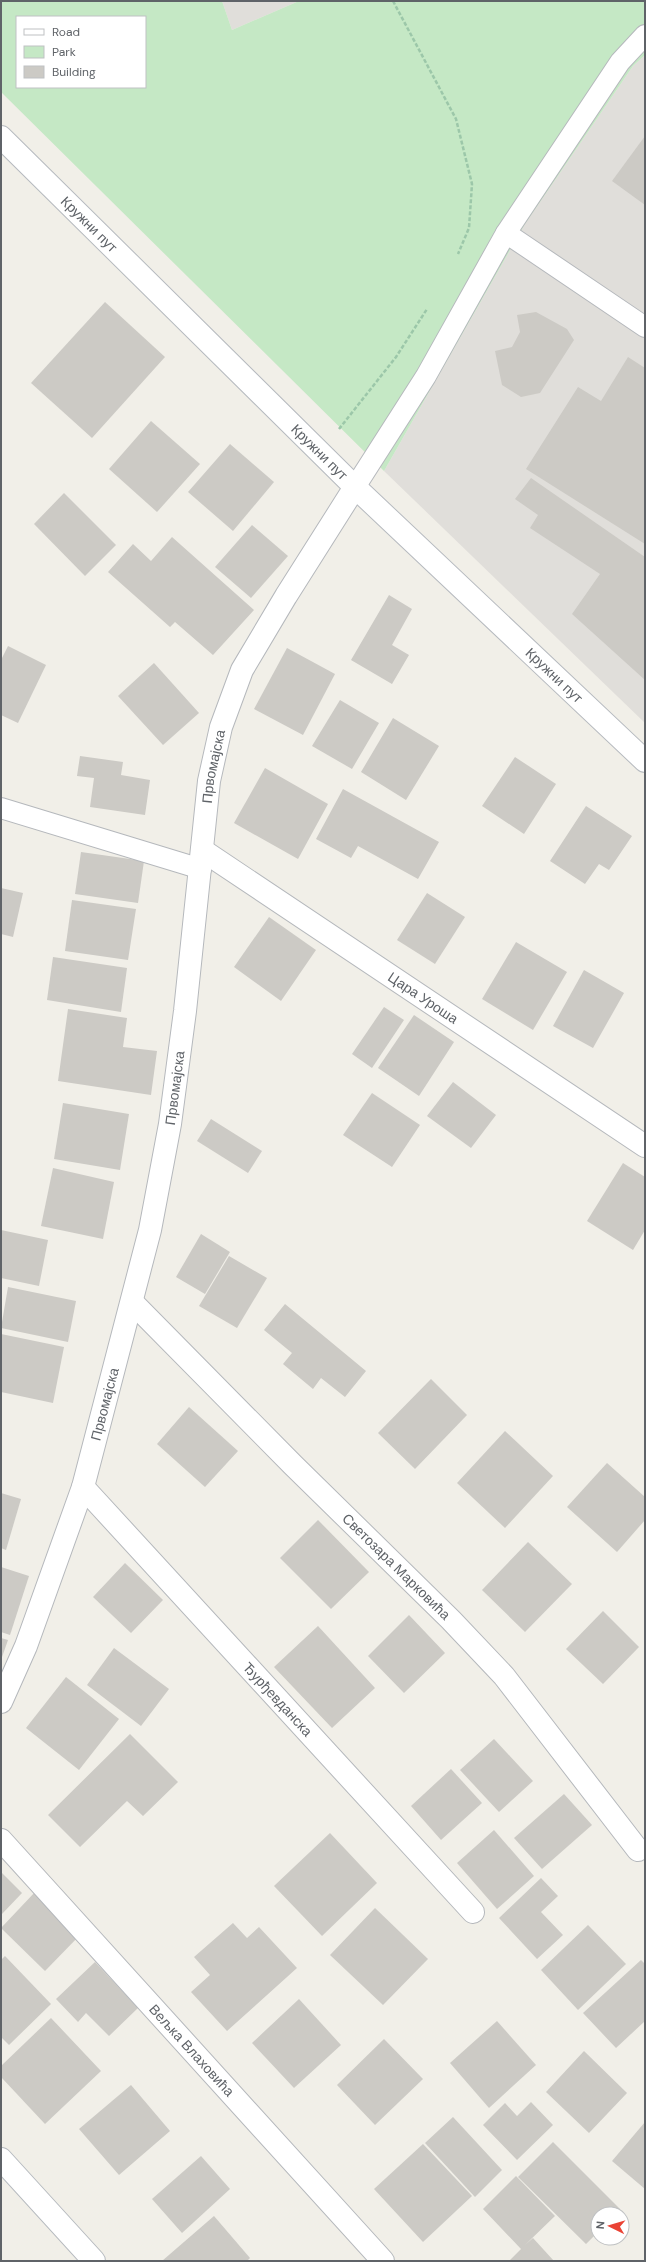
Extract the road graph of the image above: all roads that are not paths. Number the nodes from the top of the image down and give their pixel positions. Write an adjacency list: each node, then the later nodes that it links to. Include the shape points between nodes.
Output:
1 (645, 35): 3 (lane, via 616,68)
2 (1, 136): 5 (street, Кружни пут)
3 (506, 233): 4 (lane); 5 (lane, via 426,376)
4 (645, 327)
5 (355, 487): 6 (street, Кружни пут); 8 (street, Првомајска, via 242,670 221,727 209,781)
6 (645, 762)
7 (1, 808): 8 (lane)
8 (202, 860): 9 (street, Цара Уроша); 10 (street, Првомајска, via 170,1124 150,1230)
9 (645, 1146)
10 (132, 1302): 11 (street, Првомајска); 14 (street, Светозара Марковића, via 504,1676)
11 (83, 1487): 12 (street, Првомајска, via 26,1646); 15 (street, Ђурђевданска)
12 (1, 1702)
13 (1, 1840): 18 (street, Вељка Влаховића)
14 (638, 1850)
15 (473, 1912)
16 (1, 2158): 17 (street)
17 (94, 2261)
18 (383, 2261)

